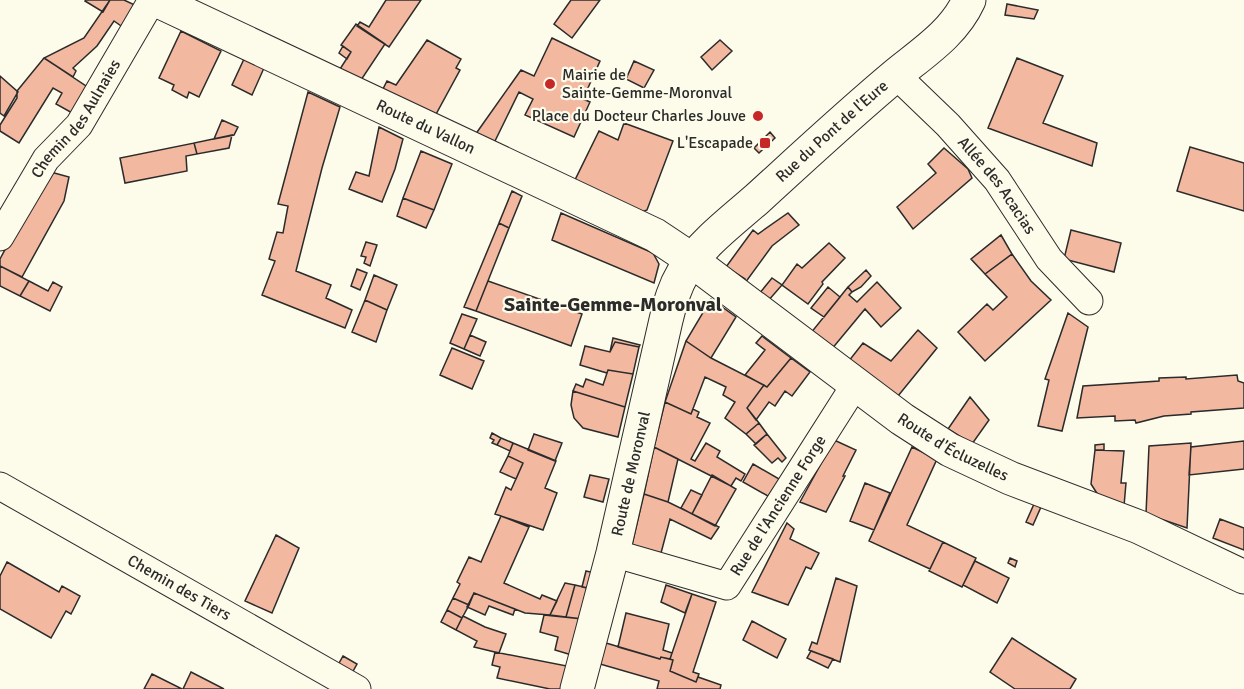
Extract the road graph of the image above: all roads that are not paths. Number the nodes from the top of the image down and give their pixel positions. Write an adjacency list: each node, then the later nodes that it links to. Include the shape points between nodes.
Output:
1 (154, 0): 4 (street, Chemin des Aulnaies, via 79,125 46,159); 5 (street, Route du Vallon, via 635,225)
2 (967, 5): 3 (street, Rue du Pont de l'Eure, via 938,42)
3 (896, 75): 5 (street, Rue du Pont de l'Eure, via 744,210); 6 (street, Allée des Acacias, via 997,180 1049,259)
4 (0, 237)
5 (692, 262): 7 (street, Route d'Écluzelles); 9 (street, Route de Moronval, via 675,288 669,309)
6 (1089, 301)
7 (855, 385): 9 (street, Rue de l'Ancienne Forge, via 727,586); 10 (street, Route d'Écluzelles, via 924,434 980,465 1139,527)
8 (0, 486): 11 (street, Chemin des Tiers)
9 (613, 553): 12 (street, Route de Moronval)
10 (1244, 577)
11 (357, 689)
12 (577, 689)

